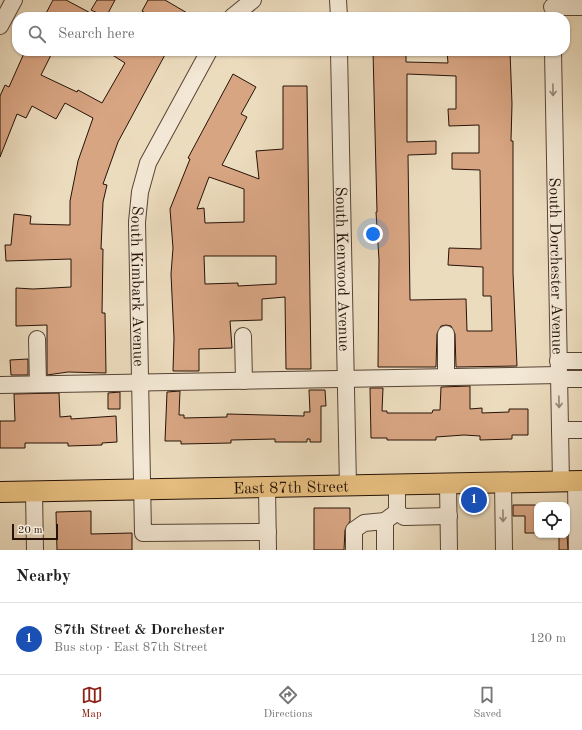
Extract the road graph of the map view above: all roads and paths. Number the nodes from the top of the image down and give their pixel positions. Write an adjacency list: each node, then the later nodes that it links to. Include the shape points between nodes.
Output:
1 (14, 0): 8 (street)
2 (253, 0): 6 (street)
3 (338, 0): 7 (street)
4 (582, 7): 5 (street)
5 (552, 8)
6 (238, 12)
7 (339, 12)
8 (0, 26)
9 (206, 56): 21 (street, South Kimbark Avenue, via 148,163 140,192 136,222)
10 (339, 56): 19 (street, South Kenwood Avenue)
11 (553, 56): 16 (street, South Dorchester Avenue, one-way to 16)
12 (446, 334): 17 (street)
13 (243, 336): 20 (street)
14 (37, 339): 22 (street)
15 (582, 361): 16 (street)
16 (559, 372): 17 (street); 18 (street); 24 (street, South Dorchester Avenue, one-way to 24)
17 (446, 377): 19 (street)
18 (582, 378)
19 (346, 379): 20 (street); 30 (street, South Kenwood Avenue)
20 (244, 381): 21 (street)
21 (140, 382): 22 (street); 32 (street, South Kimbark Avenue)
22 (38, 384): 23 (street)
23 (0, 385)
24 (560, 430): 25 (street); 26 (street, South Dorchester Avenue)
25 (582, 430)
26 (573, 482): 27 (main road, East 87th Street); 44 (street, South Dorchester Avenue)
27 (503, 483): 28 (main road, East 87th Street); 43 (street, one-way to 43)
28 (448, 484): 29 (main road, East 87th Street); 36 (street)
29 (397, 485): 30 (main road, East 87th Street); 35 (street)
30 (348, 486): 31 (main road, East 87th Street)
31 (268, 487): 32 (main road, East 87th Street); 37 (street)
32 (143, 490): 34 (main road, East 87th Street); 37 (street, South Kimbark Avenue, via 142,533)
33 (0, 492): 34 (main road, East 87th Street)
34 (34, 492): 38 (street)
35 (391, 516): 36 (street); 40 (street, via 364,523 354,530); 41 (street)
36 (449, 516): 42 (street)
37 (268, 532): 39 (street)
38 (35, 550)
39 (268, 550)
40 (354, 550)
41 (385, 550)
42 (449, 550)
43 (504, 550)
44 (576, 550)

